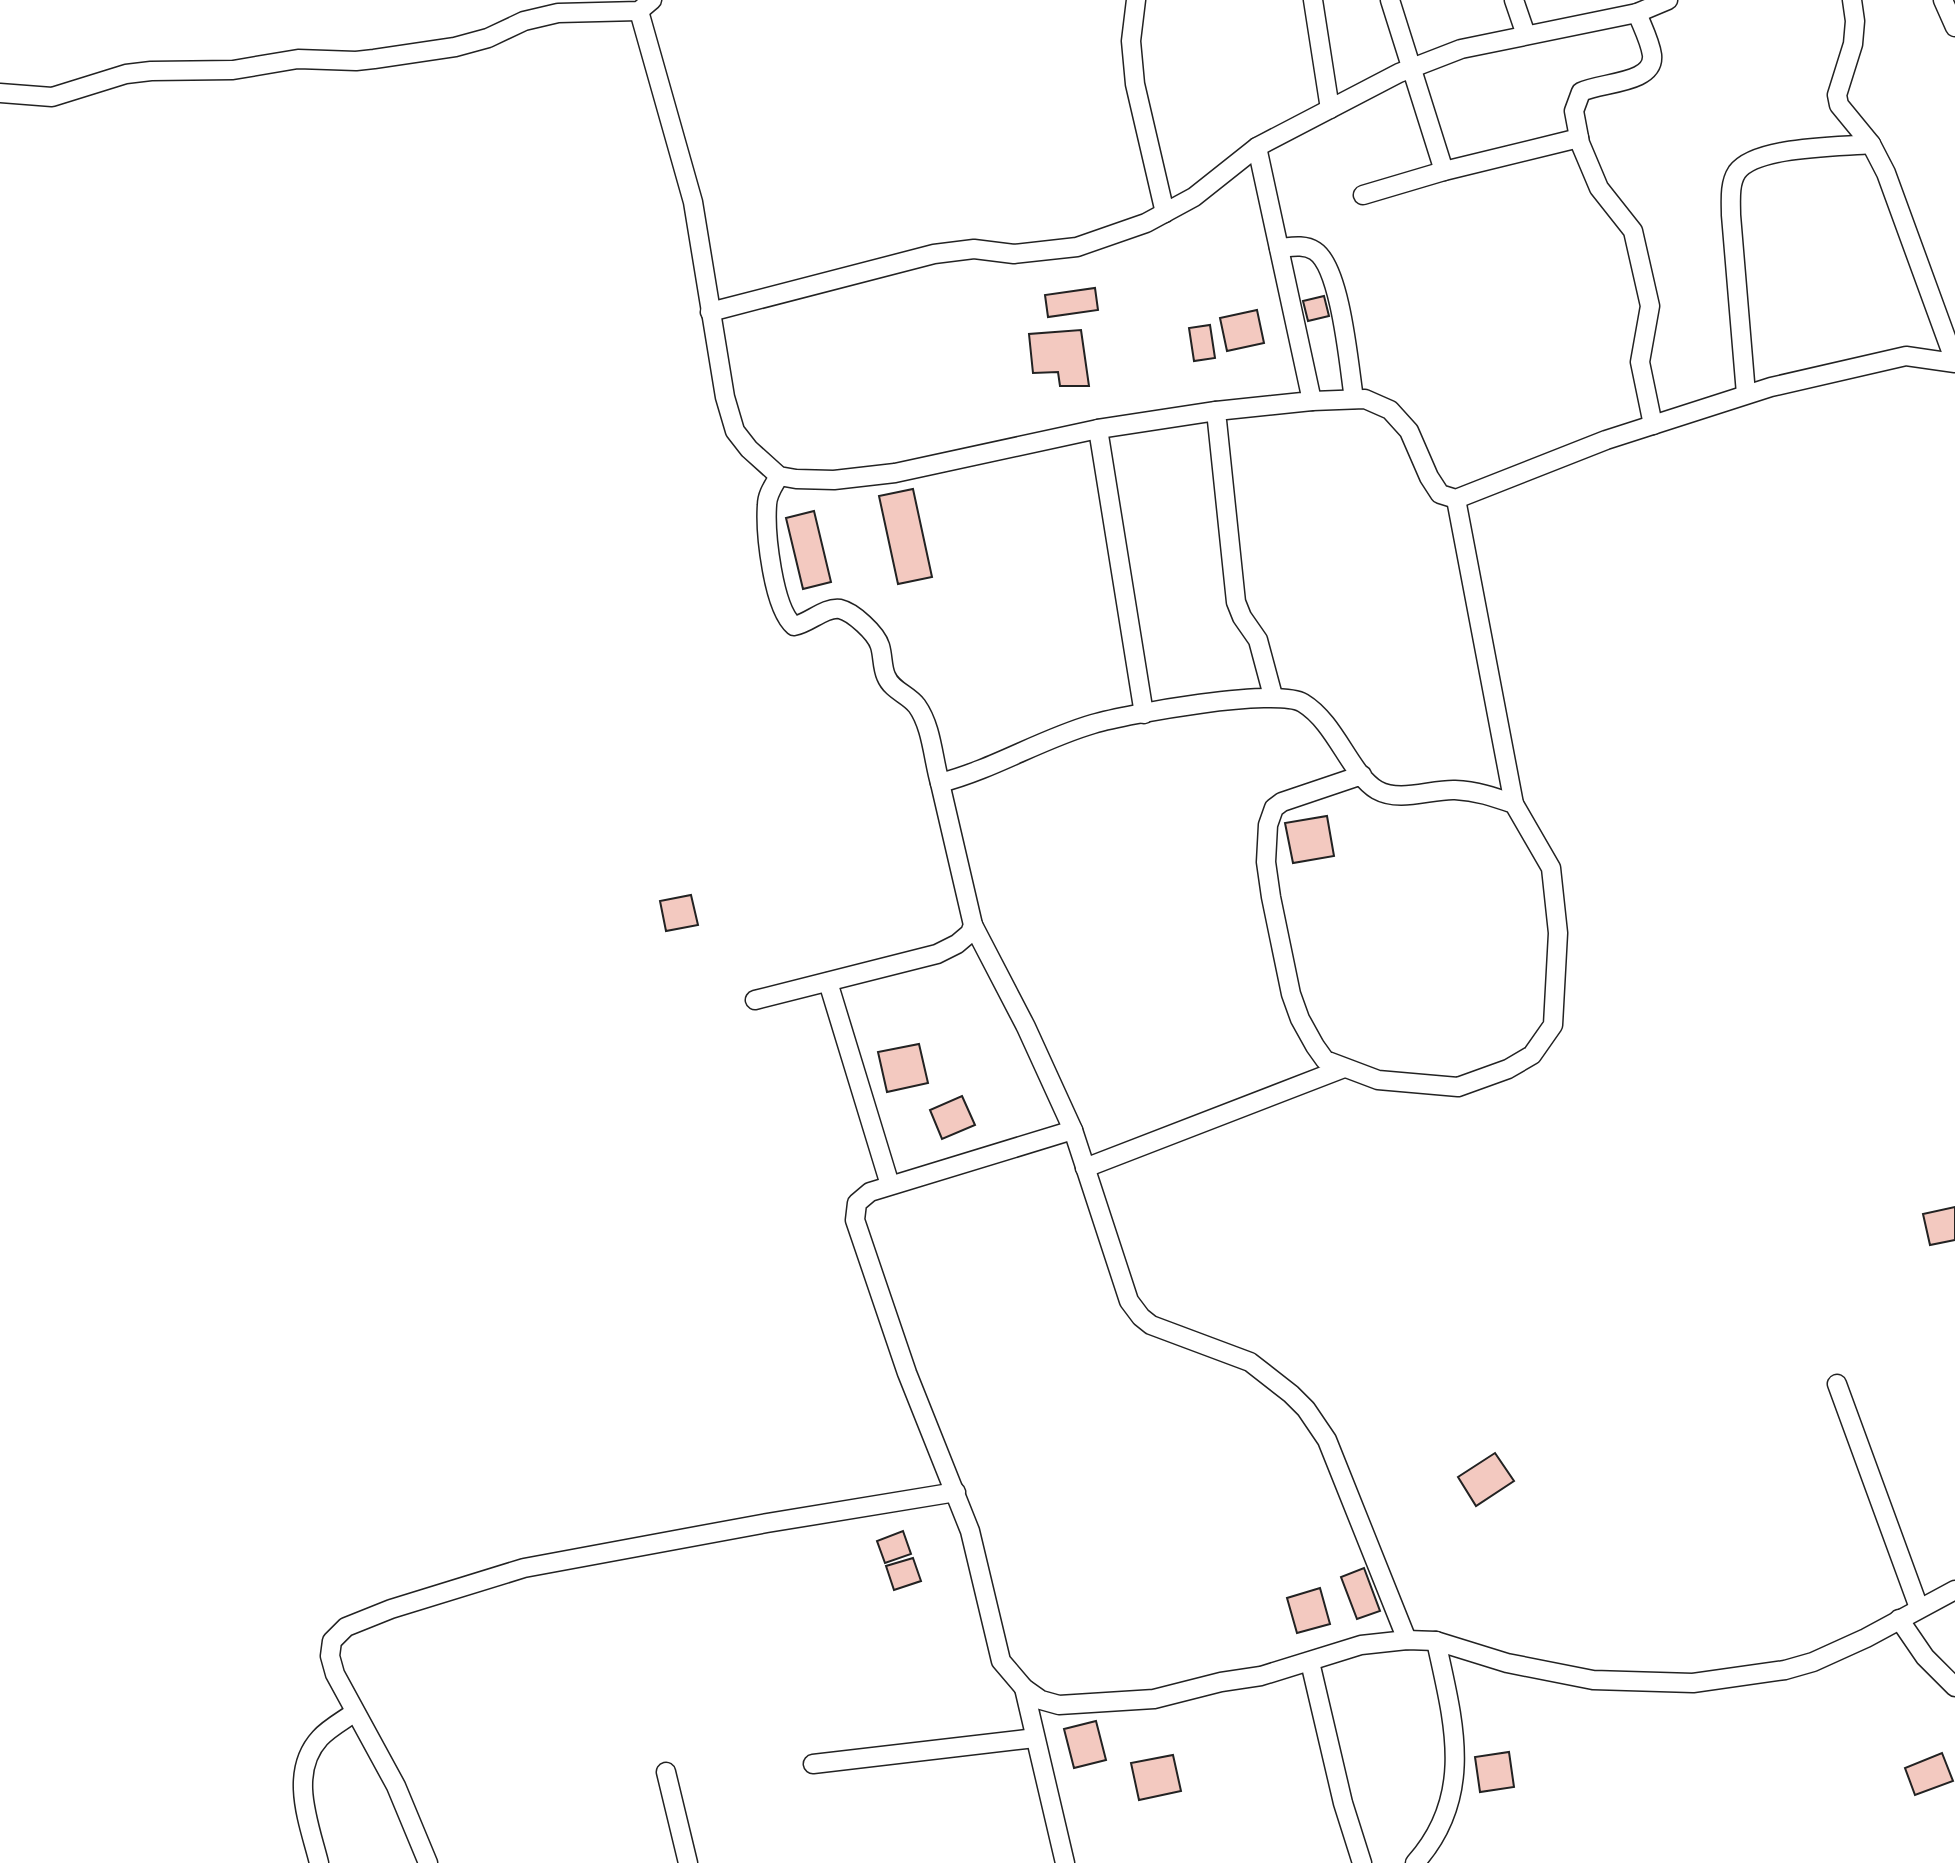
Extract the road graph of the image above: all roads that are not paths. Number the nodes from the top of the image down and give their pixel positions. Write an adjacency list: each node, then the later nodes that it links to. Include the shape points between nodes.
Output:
1 (1136, 0): 20 (street, via 1131,41 1135,84)
2 (1313, 0): 14 (street)
3 (1390, 0): 12 (street)
4 (1514, 0): 11 (street)
5 (1668, 0): 9 (street)
6 (1852, 0): 16 (street, via 1853,44 1837,95 1839,105)
7 (1943, 0): 10 (street)
8 (646, 5): 13 (street, via 558,13 455,47 365,60 298,59 233,70 151,71 52,97); 22 (street, via 693,202)
9 (1637, 13): 11 (street); 15 (street, via 1652,64 1637,78 1581,92 1574,111)
10 (1954, 21)
11 (1526, 35): 12 (street, via 1461,49)
12 (1410, 69): 14 (street); 18 (street)
13 (0, 93)
14 (1330, 109): 17 (street)
15 (1579, 138): 18 (street); 28 (street, via 1599,188 1633,231 1650,306 1640,362)
16 (1871, 144): 23 (street, via 1896,195); 24 (street, via 1771,154 1746,163 1735,175 1731,215)
17 (1257, 147): 20 (street); 21 (street)
18 (1444, 171): 19 (street)
19 (1363, 195)
20 (1165, 213): 22 (street, via 1077,247 934,254)
21 (1279, 248): 25 (street, via 1301,246 1324,260 1336,287); 26 (street)
22 (710, 312): 30 (street, via 735,431)
23 (1955, 362): 24 (street, via 1906,356)
24 (1746, 394): 28 (street)
25 (1354, 399): 26 (street); 31 (street, via 1390,410 1409,431 1440,494)
26 (1312, 401): 27 (street)
27 (1216, 411): 29 (street); 32 (street, via 1236,602 1258,640)
28 (1653, 425): 31 (street)
29 (1098, 429): 30 (street, via 895,473 834,480); 33 (street)
30 (779, 476): 35 (street, via 766,503 774,583 786,619 794,626 824,612 845,610 874,636 893,688 922,715)
31 (1456, 499): 36 (street)
32 (1273, 696): 33 (street); 34 (street, via 1301,702 1327,724)
33 (1144, 714): 35 (street, via 1093,724)
34 (1362, 775): 36 (street, via 1378,790 1400,796 1480,791); 40 (street, via 1282,802 1274,808 1267,838 1271,897 1291,994 1325,1060)
35 (940, 783): 37 (street)
36 (1514, 804): 40 (street, via 1551,868 1558,933 1553,1025 1532,1055 1458,1087 1378,1080)
37 (973, 925): 38 (street, via 964,939 937,954); 41 (street)
38 (828, 982): 39 (street); 43 (street)
39 (755, 1000)
40 (1344, 1068): 42 (street)
41 (1073, 1130): 42 (street); 43 (street)
42 (1085, 1168): 49 (street, via 1129,1301 1141,1317 1250,1362 1291,1394 1327,1440)
43 (890, 1185): 45 (street, via 857,1203 855,1220 907,1373)
44 (1837, 1384): 47 (street)
45 (956, 1492): 53 (street, via 979,1560 1001,1661); 54 (street, via 524,1568 391,1609 346,1627 332,1641 335,1674)
46 (1955, 1590): 47 (street)
47 (1919, 1608): 48 (street)
48 (1899, 1619): 50 (street, via 1813,1662 1693,1683 1593,1680 1507,1663); 52 (street, via 1925,1657)
49 (1407, 1640): 50 (street); 51 (street, via 1361,1645)
50 (1436, 1641): 63 (street, via 1455,1727 1453,1785 1442,1822)
51 (1310, 1662): 53 (street, via 1154,1699 1059,1705); 62 (street)
52 (1955, 1687)
53 (1024, 1688): 55 (street)
54 (355, 1712): 58 (street, via 321,1737 302,1776); 59 (street, via 396,1786)
55 (1035, 1738): 56 (street); 61 (street)
56 (813, 1764)
57 (666, 1772): 60 (street)
58 (319, 1863)
59 (428, 1863)
60 (688, 1863)
61 (1065, 1863)
62 (1362, 1863)
63 (1415, 1863)

